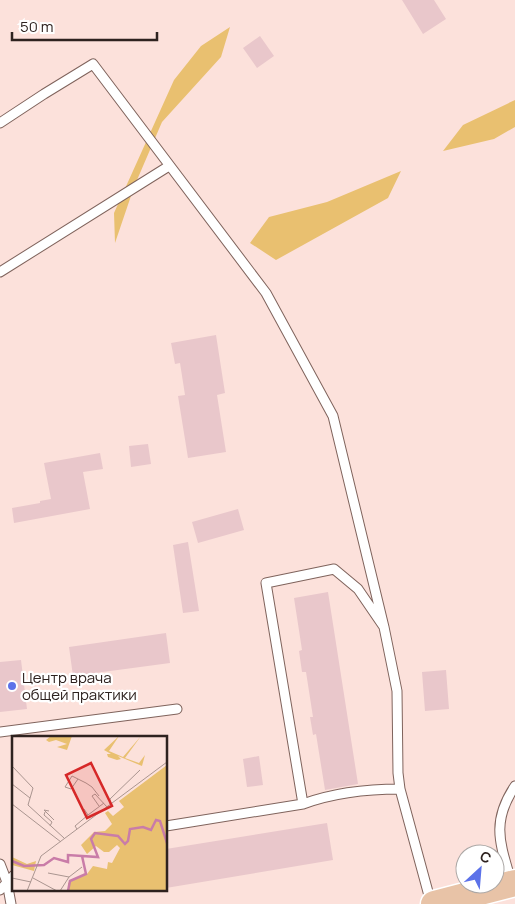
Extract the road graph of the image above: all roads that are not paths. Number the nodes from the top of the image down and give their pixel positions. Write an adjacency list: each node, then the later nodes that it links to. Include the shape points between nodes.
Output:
1 (0, 123): 2 (lane, via 93,64)
2 (169, 166): 3 (lane); 4 (lane, via 266,293 333,416)
3 (0, 272)
4 (384, 627): 9 (lane, via 397,691); 10 (lane, via 358,589 334,569 266,583)
5 (178, 709): 7 (lane)
6 (0, 732): 7 (lane)
7 (19, 734)
8 (515, 786): 14 (lane, via 503,807 499,824 500,842)
9 (400, 789): 10 (lane, via 375,789); 17 (lane)
10 (304, 804): 11 (lane)
11 (168, 826)
12 (0, 864): 13 (lane)
13 (10, 879): 15 (lane); 16 (lane)
14 (513, 883): 17 (main road)
15 (0, 890)
16 (11, 904)
17 (432, 904)

